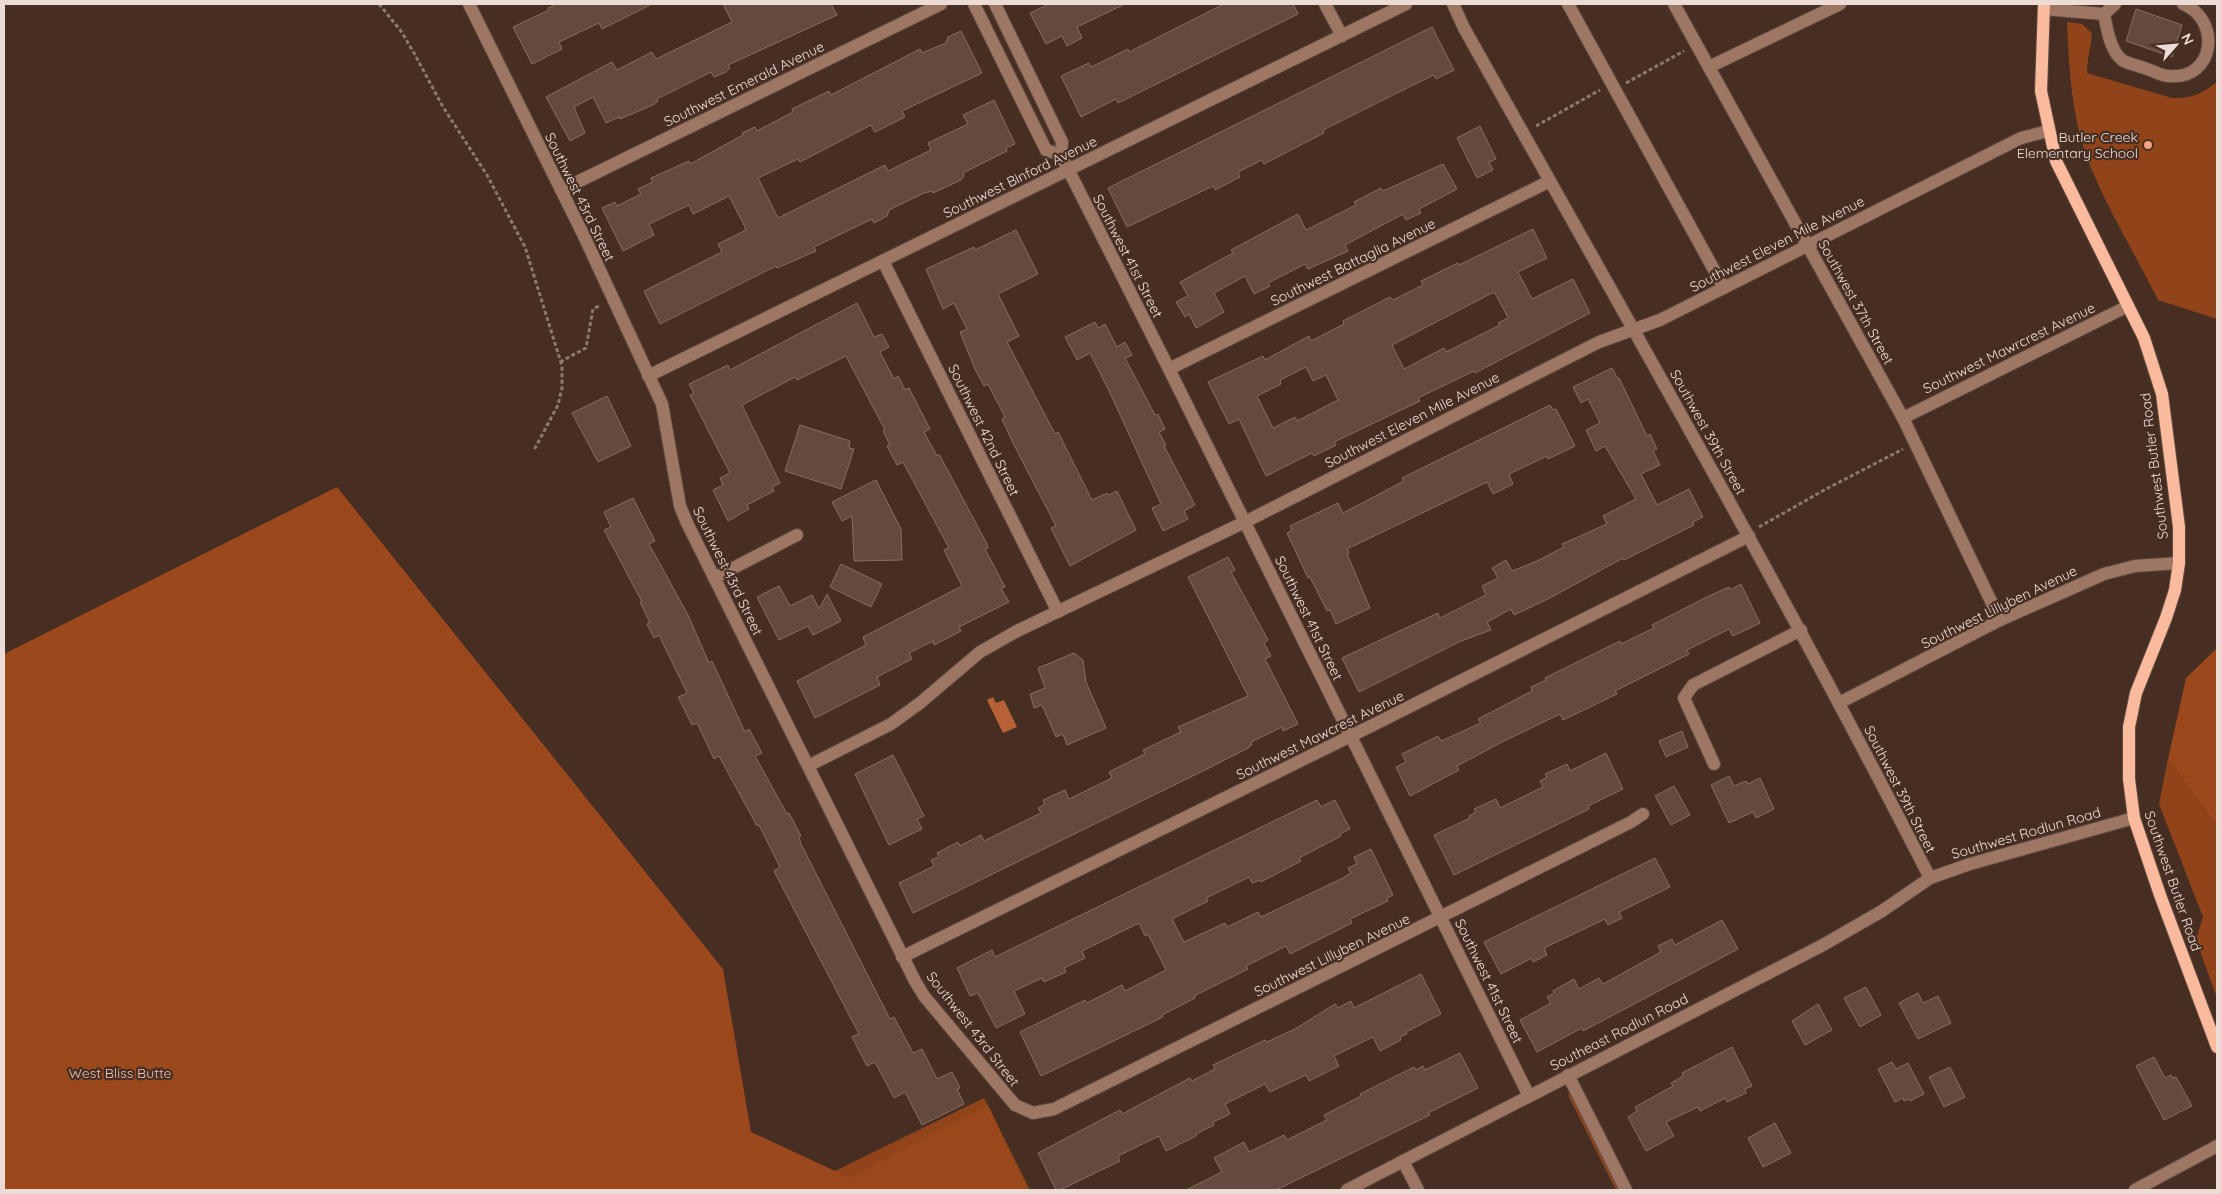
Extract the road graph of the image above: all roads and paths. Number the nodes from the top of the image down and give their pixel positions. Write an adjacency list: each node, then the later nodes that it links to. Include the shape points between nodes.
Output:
1 (379, 4): 32 (path, via 400,31 510,217 525,247)
2 (941, 4): 25 (street, Southwest Emerald Avenue)
3 (974, 4): 22 (street, Southwest 41st Street, via 1046,150)
4 (995, 4): 22 (street, Southwest 41st Street, via 1062,142)
5 (1326, 4): 16 (street)
6 (1406, 4): 16 (street, Southwest Binford Avenue)
7 (1453, 4): 21 (street, Southwest 39th Street)
8 (1568, 4): 19 (street)
9 (1674, 4): 17 (street, Southwest 37th Street)
10 (1840, 4): 18 (street)
11 (2115, 4): 15 (street)
12 (2183, 4): 15 (street, via 2209,15 2213,42 2208,58 2199,68 2184,76 2168,76 2123,60 2108,35)
13 (475, 6): 25 (street, Southwest 43rd Street)
14 (2044, 6): 15 (street); 20 (main road, Southwest Butler Road, via 2041,92)
15 (2104, 14)
16 (1342, 36): 23 (street, Southwest Binford Avenue)
17 (1696, 44): 18 (street, Southwest 37th Street); 19 (path)
18 (1709, 68): 26 (street, Southwest 37th Street)
19 (1613, 87): 21 (path); 28 (street)
20 (2048, 131): 26 (street, Southwest Eleven Mile Avenue, via 2021,138); 30 (main road, Southwest Butler Road, via 2068,188)
21 (1523, 133): 24 (street, Southwest 39th Street)
22 (1061, 155): 23 (street, Southwest 41st Street)
23 (1068, 169): 27 (street, Southwest Binford Avenue); 33 (street, Southwest 41st Street)
24 (1550, 181): 31 (street, Southwest 39th Street); 33 (street, Southwest Battaglia Avenue)
25 (561, 190): 29 (street, Southwest 43rd Street)
26 (1808, 246): 28 (street, Southwest Eleven Mile Avenue); 35 (street, Southwest 37th Street)
27 (883, 261): 34 (street, Southwest Binford Avenue); 43 (street, Southwest 42nd Street)
28 (1724, 288): 31 (street, Southwest Eleven Mile Avenue, via 1660,320)
29 (612, 299): 32 (path, via 593,309 586,348); 34 (street, Southwest 43rd Street)
30 (2128, 306): 35 (street, Southwest Mawrcrest Avenue); 41 (main road, Southwest Butler Road, via 2144,338 2162,394 2179,527)
31 (1632, 328): 38 (street, Southwest Eleven Mile Avenue); 40 (street, Southwest 39th Street)
32 (560, 362): 37 (path, via 562,388 558,405)
33 (1169, 369): 38 (street, Southwest 41st Street)
34 (648, 376): 42 (street, Southwest 43rd Street, via 662,404 680,506)
35 (1903, 418): 36 (street, Southwest 37th Street)
36 (1915, 443): 40 (path, via 1826,488 1764,523); 44 (street, Southwest 37th Street)
37 (534, 450)
38 (1245, 522): 43 (street, Southwest Eleven Mile Avenue); 47 (street, Southwest 41st Street)
39 (796, 535): 42 (street)
40 (1749, 536): 45 (street, Southwest 39th Street); 47 (street, Southwest Mawcrest Avenue)
41 (2179, 563): 44 (street, Southwest Lillyben Avenue, via 2135,566 2104,574); 51 (main road, Southwest Butler Road, via 2166,618 2136,693 2129,727 2127,755)
42 (714, 578): 49 (street, Southwest 43rd Street)
43 (1058, 612): 49 (street, Southwest Eleven Mile Avenue, via 980,652 891,724)
44 (2000, 620): 46 (street, Southwest Lillyben Avenue)
45 (1802, 630): 46 (street, Southwest 39th Street); 48 (street, via 1716,672 1688,691 1684,698)
46 (1839, 703): 52 (street, Southwest 39th Street)
47 (1351, 737): 54 (street, Southwest 41st Street); 55 (street, Southwest Mawcrest Avenue)
48 (1714, 764)
49 (808, 766): 55 (street, Southwest 43rd Street)
50 (1643, 814): 54 (street, Southwest Lillyben Avenue)
51 (2134, 818): 52 (street, Southwest Rodlun Road); 56 (main road, Southwest Butler Road)
52 (1930, 878): 53 (street, Southwest Rodlun Road)
53 (1902, 898): 57 (street, Southeast Rodlun Road, via 1823,945)
54 (1440, 918): 58 (street, Southwest 41st Street); 59 (street, Southwest Lillyben Avenue, via 1054,1109)
55 (902, 956): 59 (street, Southwest 43rd Street, via 930,1003 1011,1100)
56 (2217, 1047)
57 (1568, 1075): 58 (street, Southeast Rodlun Road); 64 (street)
58 (1529, 1096): 61 (street, Southeast Rodlun Road)
59 (1030, 1112)
60 (2217, 1146): 65 (street)
61 (1403, 1161): 62 (street, Southeast Rodlun Road); 63 (street)
62 (1347, 1190)
63 (1418, 1190)
64 (1626, 1190)
65 (2135, 1190)

